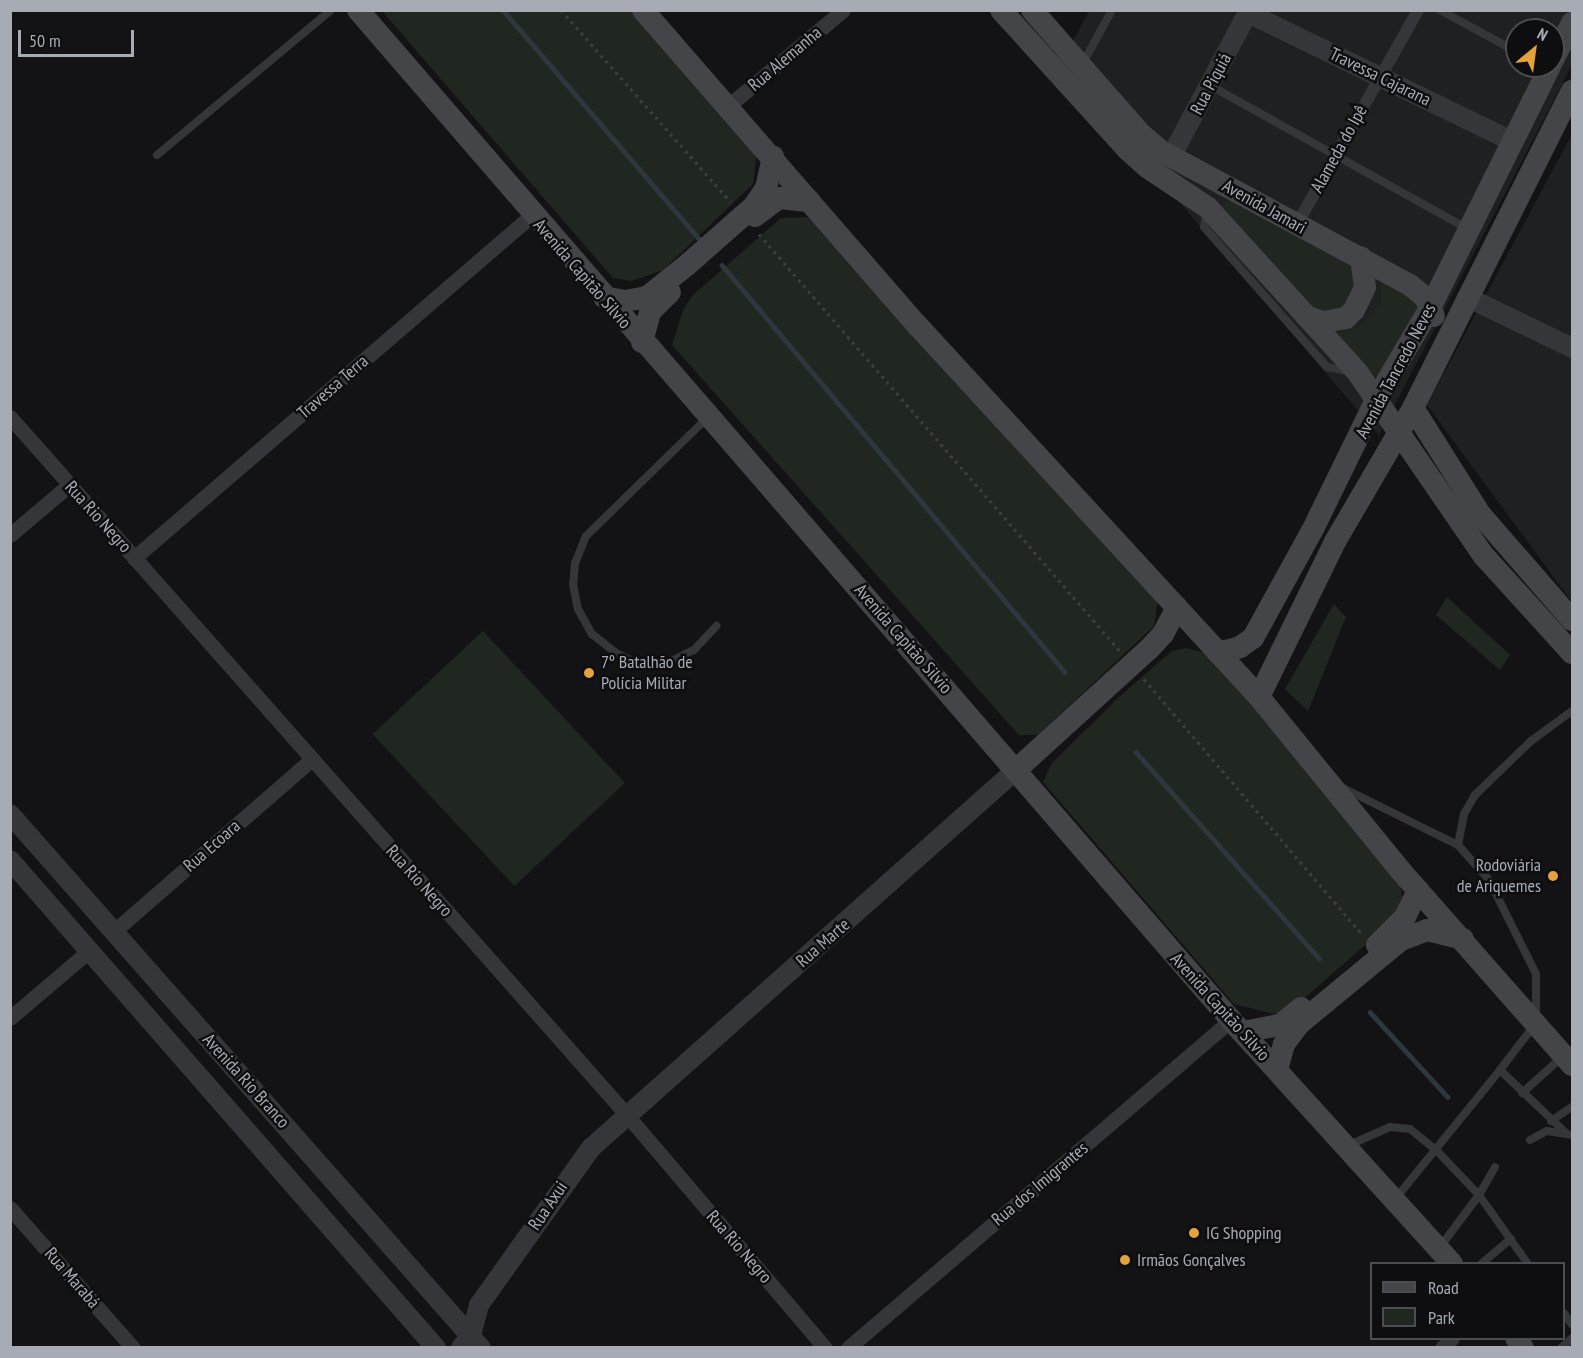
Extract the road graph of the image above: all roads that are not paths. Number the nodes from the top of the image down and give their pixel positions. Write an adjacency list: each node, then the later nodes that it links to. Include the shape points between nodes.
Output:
1 (331, 10): 19 (lane)
2 (358, 10): 27 (main road, Avenida Capitão Silvio)
3 (643, 10): 17 (main road)
4 (843, 10): 17 (street, Rua Alemanha)
5 (1001, 10): 12 (main road, Avenida Jamari)
6 (1032, 10): 12 (main road, Avenida Jamari)
7 (1112, 10): 12 (lane)
8 (1418, 10): 13 (street, Alameda do Ipê)
9 (1440, 10): 11 (lane)
10 (1249, 12): 13 (street, Travessa Cajarana); 15 (street, Rua Piquiá)
11 (1505, 45)
12 (1073, 74): 22 (main road, Avenida Jamari); 26 (main road, Avenida Jamari, via 1147,167)
13 (1379, 76): 18 (street, Travessa Cajarana); 20 (street, Alameda do Ipê)
14 (1543, 78): 18 (main road, Avenida Tancredo Neves)
15 (1211, 86): 20 (lane); 22 (street, Rua Piquiá)
16 (1572, 91): 24 (main road, Avenida Tancredo Neves)
17 (727, 107): 21 (main road)
18 (1512, 141): 23 (main road, Avenida Tancredo Neves)
19 (157, 155)
20 (1335, 156): 29 (street, Alameda do Ipê); 30 (lane)
21 (772, 157): 25 (main road); 28 (main road, via 766,188)
22 (1171, 157): 29 (main road, Avenida Jamari)
23 (1491, 181): 24 (main road); 30 (main road, Avenida Tancredo Neves)
24 (1519, 196): 33 (main road, Avenida Tancredo Neves)
25 (810, 201): 28 (main road, via 779,198); 52 (main road, via 918,326)
26 (1208, 208): 35 (main road, Avenida Jamari); 39 (lane, Avenida Jamari, via 1204,227 1327,367)
27 (532, 215): 32 (main road, Avenida Capitão Silvio); 50 (street, Travessa Terra)
28 (746, 218): 32 (main road, via 647,297 625,301); 37 (main road, via 650,312)
29 (1296, 226): 31 (main road, Avenida Jamari)
30 (1468, 228): 34 (main road, Avenida Tancredo Neves)
31 (1360, 257): 34 (main road, Avenida Jamari, via 1419,292); 35 (main road, via 1365,287 1354,310 1346,318 1324,322)
32 (604, 297): 37 (main road, Avenida Capitão Silvio)
33 (1467, 297): 36 (main road, Avenida Tancredo Neves); 38 (street)
34 (1430, 308): 36 (main road, Avenida Jamari); 40 (main road, Avenida Tancredo Neves)
35 (1307, 317): 39 (main road, Avenida Jamari)
36 (1445, 340): 41 (main road, Avenida Tancredo Neves)
37 (642, 342): 43 (main road, Avenida Capitão Silvio)
38 (1572, 348)
39 (1358, 373): 40 (main road, Avenida Jamari)
40 (1377, 398): 44 (main road, Avenida Jamari); 46 (main road, Avenida Tancredo Neves)
41 (1413, 408): 44 (main road, Avenida Tancredo Neves); 49 (main road, via 1443,460)
42 (10, 417): 45 (street, Rua Rio Negro)
43 (708, 417): 54 (lane, via 586,536 575,563 573,584 578,609 592,634 618,654 644,666 667,663 694,650); 60 (main road, Avenida Capitão Silvio)
44 (1398, 432): 48 (main road, Avenida Tancredo Neves); 51 (main road, Avenida Jamari)
45 (69, 485): 47 (street); 50 (street, Rua Rio Negro)
46 (1314, 527): 48 (main road); 55 (main road, Avenida Tancredo Neves, via 1253,638 1240,647)
47 (10, 535)
48 (1336, 540): 57 (main road, Avenida Tancredo Neves)
49 (1505, 545): 51 (main road); 53 (main road)
50 (134, 558): 59 (street, Rua Rio Negro)
51 (1487, 560): 56 (main road, Avenida Jamari)
52 (1177, 608): 55 (main road); 60 (main road, via 1163,634)
53 (1572, 620)
54 (716, 626)
55 (1218, 653): 57 (main road)
56 (1572, 653)
57 (1259, 697): 61 (main road)
58 (1572, 711): 63 (lane, via 1531,741 1475,795 1464,814)
59 (311, 760): 66 (street, Rua Ecoara); 77 (street, Rua Rio Negro)
60 (1017, 769): 71 (main road, Avenida Capitão Silvio); 77 (street, Rua Marte)
61 (1327, 781): 63 (lane); 65 (main road)
62 (10, 814): 66 (street, Avenida Rio Branco)
63 (1458, 845): 70 (lane, via 1489,880 1532,964 1536,974)
64 (10, 860): 68 (street, Avenida Rio Branco)
65 (1418, 890): 67 (main road); 71 (main road, via 1405,917 1374,948 1280,1024)
66 (113, 932): 92 (street, Avenida Rio Branco)
67 (1464, 939): 70 (main road); 73 (main road, via 1427,930 1401,940 1299,1024 1284,1044)
68 (90, 950): 69 (street); 96 (street, Avenida Rio Branco)
69 (10, 1018)
70 (1536, 1023): 72 (main road); 74 (lane)
71 (1237, 1026): 73 (main road, Avenida Capitão Silvio); 98 (street, Rua dos Imigrantes)
72 (1568, 1060): 75 (lane)
73 (1277, 1070): 81 (main road, Avenida Capitão Silvio)
74 (1500, 1070): 75 (lane); 82 (lane, via 1457,1121)
75 (1522, 1093): 78 (lane)
76 (1572, 1107): 78 (lane)
77 (626, 1114): 91 (street, Rua Axui, via 564,1182); 97 (street, Rua Rio Negro)
78 (1551, 1121): 79 (lane)
79 (1569, 1134): 80 (lane, via 1546,1131)
80 (1530, 1140)
81 (1346, 1147): 82 (lane, via 1390,1127 1410,1129); 85 (main road, Avenida Capitão Silvio)
82 (1438, 1152): 84 (lane); 85 (lane)
83 (1495, 1167): 84 (lane)
84 (1479, 1195): 87 (lane); 88 (lane)
85 (1394, 1200): 88 (main road, Avenida Capitão Silvio)
86 (10, 1208): 95 (street, Rua Marabá)
87 (1511, 1239): 89 (lane); 90 (lane)
88 (1445, 1256)
89 (1483, 1262)
90 (1527, 1262)
91 (479, 1305): 92 (street, Rua Axui); 94 (street, Rua Axui)
92 (459, 1319): 94 (street, Avenida Rio Branco); 96 (street, Rua Axui)
93 (1572, 1338): 99 (lane)
94 (471, 1343)
95 (133, 1347)
96 (436, 1347)
97 (825, 1347)
98 (849, 1347)
99 (1561, 1347)

